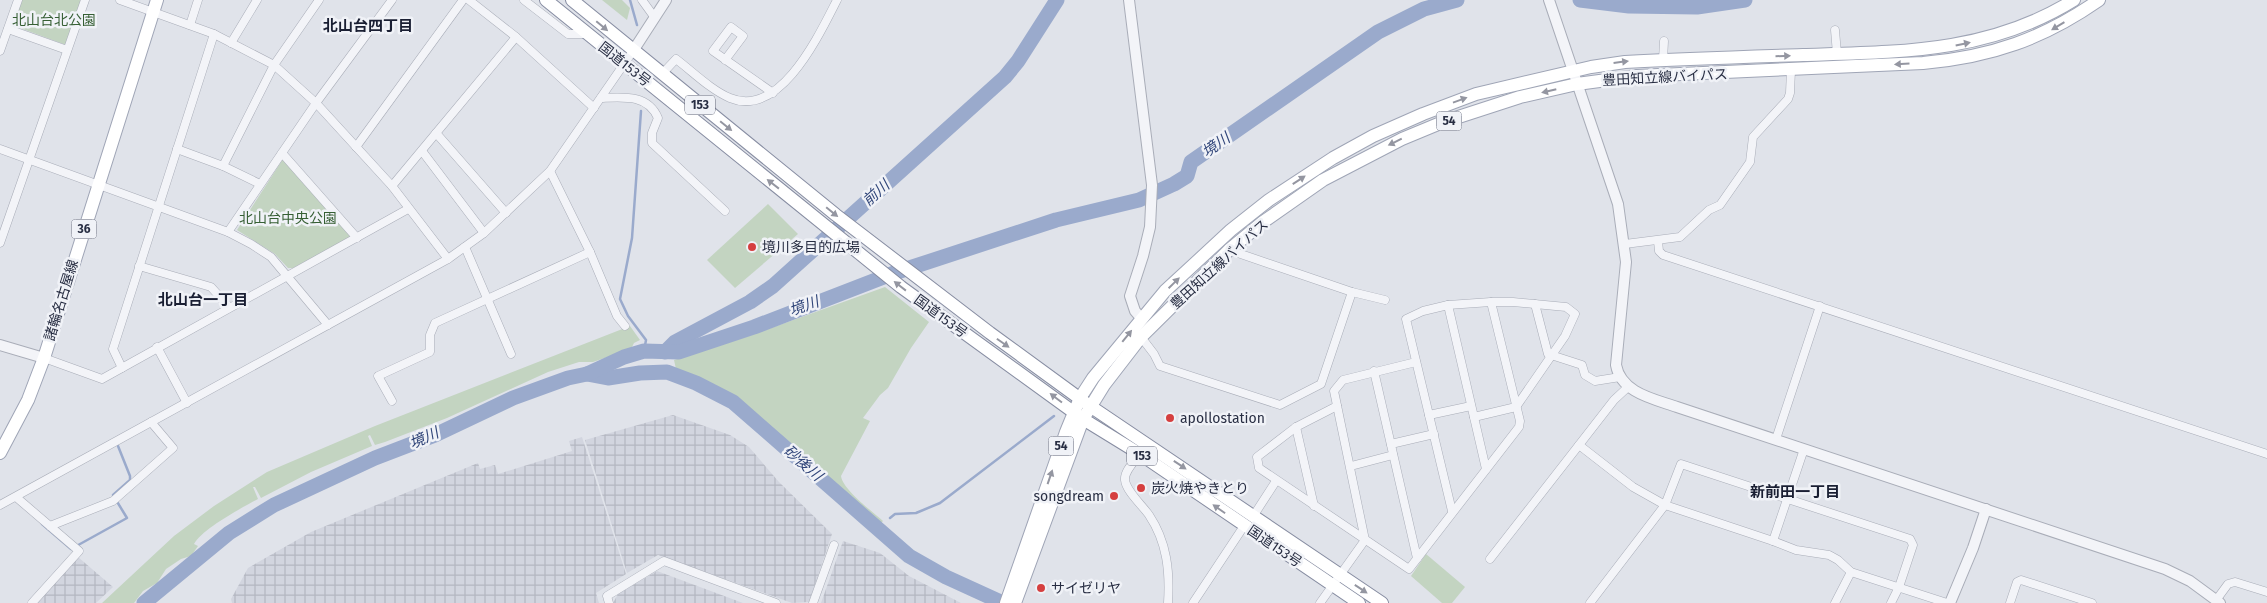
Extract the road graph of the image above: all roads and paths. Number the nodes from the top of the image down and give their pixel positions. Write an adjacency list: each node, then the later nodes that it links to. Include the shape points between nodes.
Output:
1 (18, 0): 23 (street)
2 (85, 0): 30 (street)
3 (120, 0): 20 (street)
4 (198, 0): 22 (street)
5 (257, 0): 29 (street)
6 (319, 0): 37 (street)
7 (392, 0): 43 (street)
8 (462, 0): 46 (street)
9 (469, 0): 27 (street)
10 (524, 0): 26 (street, via 568,34)
11 (546, 0): 26 (main road, 国道153号 / 153)
12 (572, 0): 32 (main road, 国道153号 / 153, one-way to 32)
13 (642, 0): 21 (street)
14 (666, 0): 21 (street)
15 (837, 0): 41 (street, via 787,81)
16 (1129, 0): 81 (street, via 1152,185 1151,214 1143,256 1130,296 1135,312)
17 (1549, 0): 40 (street)
18 (2074, 0): 33 (main road, 豊田知立線バイパス / 54, one-way to 18, via 1969,43 2016,29)
19 (2100, 0): 38 (main road, 豊田知立線バイパス / 54, one-way to 38, via 2051,30 2024,42 1965,58)
20 (155, 6): 22 (street); 55 (main road, 諸輪名古屋線 / 36)
21 (655, 18): 32 (street)
22 (190, 25): 25 (street)
23 (8, 29): 30 (street); 31 (street)
24 (1835, 30): 33 (street)
25 (214, 34): 29 (street); 48 (street)
26 (588, 34): 36 (main road, 国道153号 / 153)
27 (516, 37): 44 (street); 45 (street)
28 (1664, 41): 35 (street)
29 (231, 43): 37 (street)
30 (67, 50): 51 (street)
31 (0, 51)
32 (633, 51): 36 (street); 39 (main road, 国道153号 / 153)
33 (1837, 54): 35 (main road, 豊田知立線バイパス / 54, one-way to 33)
34 (725, 60): 41 (street)
35 (1663, 60): 40 (main road, 豊田知立線バイパス / 54, one-way to 35, via 1625,62)
36 (625, 64): 42 (street); 101 (main road, 国道153号 / 153, one-way to 36, via 900,287)
37 (274, 65): 43 (street); 52 (street)
38 (1791, 70): 40 (main road, 豊田知立線バイパス / 54); 64 (street, via 1788,99 1753,136 1750,162 1720,205 1709,210 1680,237)
39 (662, 74): 41 (street, via 676,59 730,98 751,100); 96 (main road, 国道153号 / 153, one-way to 96, via 836,215)
40 (1575, 78): 66 (street, via 1614,185); 68 (main road, 豊田知立線バイパス / 54, one-way to 68, via 1402,139 1323,180); 81 (main road, 豊田知立線バイパス / 54, one-way to 40, via 1165,291 1231,230 1269,200 1333,158 1373,136 1476,94)
41 (773, 93)
42 (601, 98): 44 (street); 59 (street, via 629,96 638,98 652,109 658,118 652,144)
43 (316, 103): 46 (street); 50 (street)
44 (594, 108): 53 (street)
45 (436, 133): 49 (street); 60 (street)
46 (356, 147): 56 (street)
47 (0, 149): 51 (street)
48 (177, 149): 52 (street); 57 (street)
49 (422, 151): 56 (street); 62 (street)
50 (282, 153): 54 (street); 63 (street)
51 (30, 160): 55 (street); 65 (street)
52 (222, 166): 54 (street)
53 (550, 172): 60 (street); 69 (street)
54 (260, 184): 61 (street)
55 (98, 186): 57 (street); 89 (main road, 諸輪名古屋線 / 36)
56 (392, 186): 58 (street)
57 (158, 207): 61 (street); 71 (street)
58 (408, 209): 63 (street); 70 (street)
59 (724, 211)
60 (506, 214): 62 (street)
61 (228, 232): 72 (street, via 271,257)
62 (484, 233): 67 (street)
63 (357, 238): 72 (street)
64 (1658, 241): 66 (street); 79 (street, via 1663,255)
65 (0, 243)
66 (1625, 244): 93 (street, via 1626,279 1616,359)
67 (465, 248): 70 (street); 74 (street)
68 (1229, 250): 73 (street); 84 (main road, 豊田知立線バイパス / 54)
69 (590, 252): 74 (street); 83 (street, via 617,316)
70 (448, 260): 82 (street)
71 (139, 266): 80 (street, via 211,287); 91 (street, via 113,349)
72 (287, 276): 80 (street); 82 (street)
73 (1352, 292): 75 (street); 84 (street, via 1321,384 1280,405 1160,366)
74 (488, 299): 87 (street); 95 (street, via 435,322 430,335 430,352 378,376)
75 (1385, 300)
76 (1491, 302): 77 (street); 78 (street); 100 (street)
77 (1536, 304): 88 (street, via 1546,350); 88 (street, via 1566,307 1575,314)
78 (1448, 306): 90 (street, via 1423,311 1406,319); 99 (street)
79 (1820, 306): 107 (street); 113 (street)
80 (229, 307): 86 (street)
81 (1141, 318): 96 (main road, 豊田知立線バイパス / 54, one-way to 81, via 1093,378)
82 (328, 325): 97 (street)
83 (625, 326)
84 (1141, 337): 96 (main road, 豊田知立線バイパス / 54)
85 (0, 345): 89 (street)
86 (157, 347): 91 (street); 97 (street)
87 (511, 354)
88 (1552, 356): 93 (street, via 1582,365 1585,375 1595,381); 100 (street)
89 (44, 358): 91 (street, via 102,379); 111 (main road, 諸輪名古屋線 / 36, via 28,400)
90 (1416, 362): 92 (street); 102 (street)
91 (122, 368)
92 (1374, 371): 98 (street, via 1343,380 1334,391); 108 (street)
93 (1620, 377): 94 (street)
94 (1628, 387): 107 (street, via 1677,407); 109 (street)
95 (392, 400)
96 (1085, 402): 101 (main road, 豊田知立線バイパス / 54); 125 (main road, 国道153号 / 153, one-way to 125)
97 (187, 403): 104 (street)
98 (1337, 406): 105 (street); 115 (street)
99 (1471, 406): 102 (street); 103 (street)
100 (1516, 407): 103 (street); 116 (street, via 1519,427)
101 (1078, 415): 112 (main road, 国道153号 / 153); 137 (main road, 豊田知立線バイパス / 54)
102 (1429, 415): 106 (street)
103 (1474, 418): 116 (street)
104 (151, 422): 118 (street); 126 (street, via 173,448 113,501)
105 (1296, 427): 117 (street, via 1257,457 1259,468); 122 (street)
106 (1434, 434): 108 (street); 124 (street)
107 (1776, 439): 110 (street)
108 (1391, 444): 114 (street)
109 (1579, 445): 121 (street, via 1633,487); 132 (street)
110 (1804, 449): 119 (street); 123 (street)
111 (0, 453)
112 (1140, 454): 127 (main road, 国道153号 / 153, one-way to 112); 143 (street, via 1125,474 1125,483 1150,516 1166,554 1170,581)
113 (2267, 454)
114 (1393, 455): 115 (street); 131 (street)
115 (1351, 466): 128 (street)
116 (1486, 469): 124 (street)
117 (1276, 481): 122 (street); 125 (street)
118 (16, 497): 120 (street); 126 (street)
119 (1787, 498): 121 (street, via 1681,464); 129 (street); 135 (street, via 1910,539 1913,545)
120 (0, 505)
121 (1665, 505): 129 (street); 148 (street)
122 (1314, 506): 128 (street)
123 (1986, 509): 138 (street, via 2165,569); 151 (street, via 1973,548)
124 (1452, 510): 131 (street)
125 (1254, 515): 134 (main road, 国道153号 / 153)
126 (50, 526): 139 (street, via 79,552)
127 (1244, 526): 134 (main road, 国道153号 / 153); 144 (street)
128 (1365, 540): 131 (street, via 1409,569); 134 (street)
129 (1773, 541): 133 (street, via 1796,550 1829,555)
130 (834, 545): 142 (street)
131 (1417, 558)
132 (1490, 559)
133 (1851, 572): 135 (street); 149 (street)
134 (1336, 579): 145 (street); 146 (main road, 国道153号 / 153); 147 (main road, 国道153号 / 153, one-way to 147)
135 (1899, 587): 150 (street); 151 (street)
136 (2267, 592): 138 (street, via 2235,582 2228,584)
137 (1012, 598)
138 (2219, 601)
139 (32, 603)
140 (609, 603): 141 (street, via 607,596 664,561)
141 (776, 603)
142 (813, 603)
143 (1168, 603)
144 (1193, 603)
145 (1320, 603)
146 (1359, 603)
147 (1382, 603)
148 (1590, 603)
149 (1835, 603)
150 (1891, 603)
151 (1948, 603)
152 (2010, 603): 153 (street, via 2017,582 2021,580)
153 (2092, 603)

